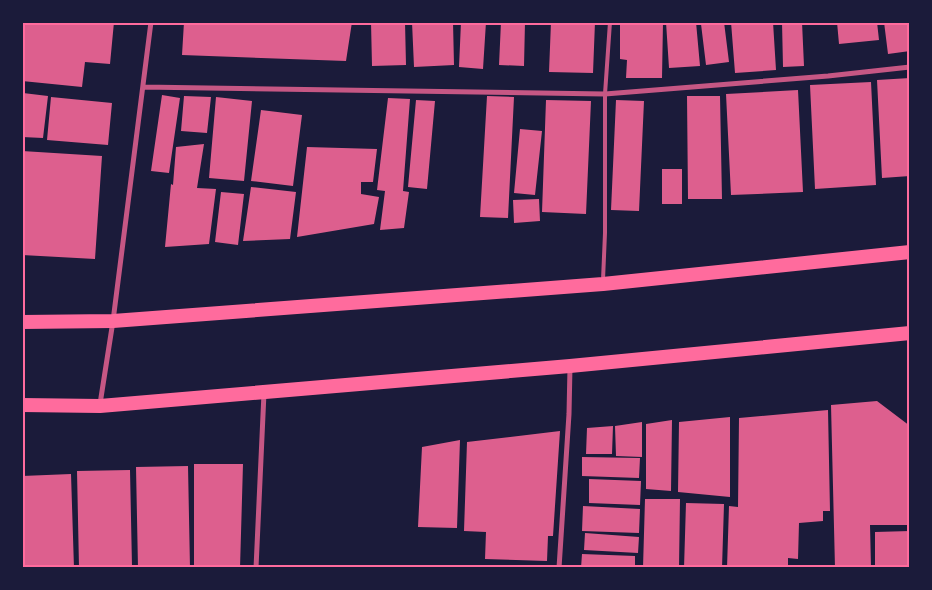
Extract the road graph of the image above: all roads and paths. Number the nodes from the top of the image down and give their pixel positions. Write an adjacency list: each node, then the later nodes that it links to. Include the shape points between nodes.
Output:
1 (151, 22): 4 (street)
2 (610, 22): 5 (lane)
3 (910, 67): 5 (street)
4 (143, 87): 5 (street); 8 (street)
5 (605, 94): 7 (lane)
6 (910, 252): 7 (highway)
7 (603, 284): 8 (highway)
8 (113, 321): 9 (highway); 14 (street)
9 (22, 322)
10 (910, 333): 11 (highway)
11 (570, 366): 12 (highway); 16 (street)
12 (264, 392): 14 (highway); 15 (street)
13 (22, 405): 14 (highway)
14 (100, 406)
15 (256, 568)
16 (559, 568)

